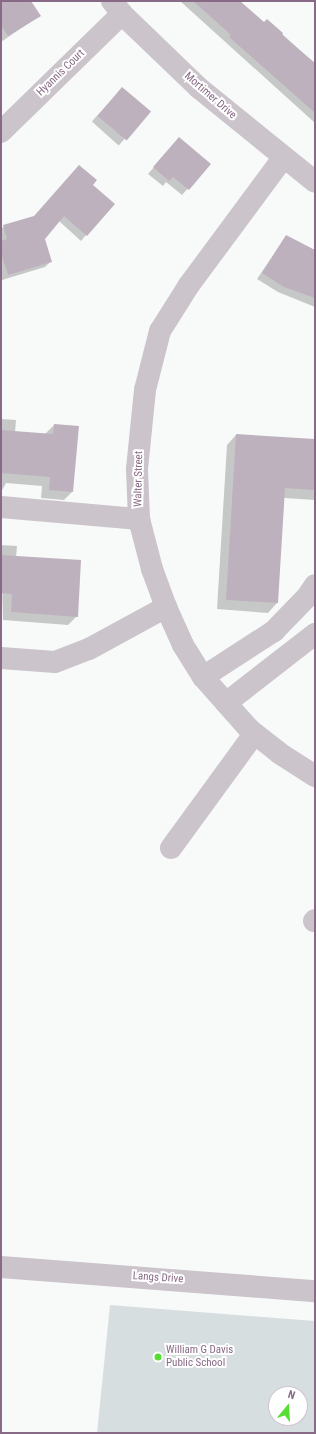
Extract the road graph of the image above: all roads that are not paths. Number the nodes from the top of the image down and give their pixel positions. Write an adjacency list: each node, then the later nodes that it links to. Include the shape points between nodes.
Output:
1 (117, 8): 2 (street, Hyannis Court); 3 (street, Mortimer Drive, via 199,88)
2 (1, 132)
3 (283, 158): 4 (street, Mortimer Drive); 6 (street, Walter Street, via 189,285 160,331 151,360 144,406 137,470)
4 (315, 182)
5 (1, 507): 6 (street)
6 (139, 519): 8 (street, Walter Street, via 152,569)
7 (315, 585): 11 (street, via 307,597 274,631)
8 (166, 607): 10 (street, via 90,649 55,662); 11 (street, Walter Street, via 183,645)
9 (315, 634): 12 (street)
10 (1, 658)
11 (202, 677): 12 (street, Walter Street)
12 (226, 703): 13 (street, Walter Street)
13 (254, 734): 14 (street, Walter Street, via 279,754); 15 (street)
14 (315, 776)
15 (171, 848)
16 (1, 1267): 17 (street, Langs Drive)
17 (315, 1290)

